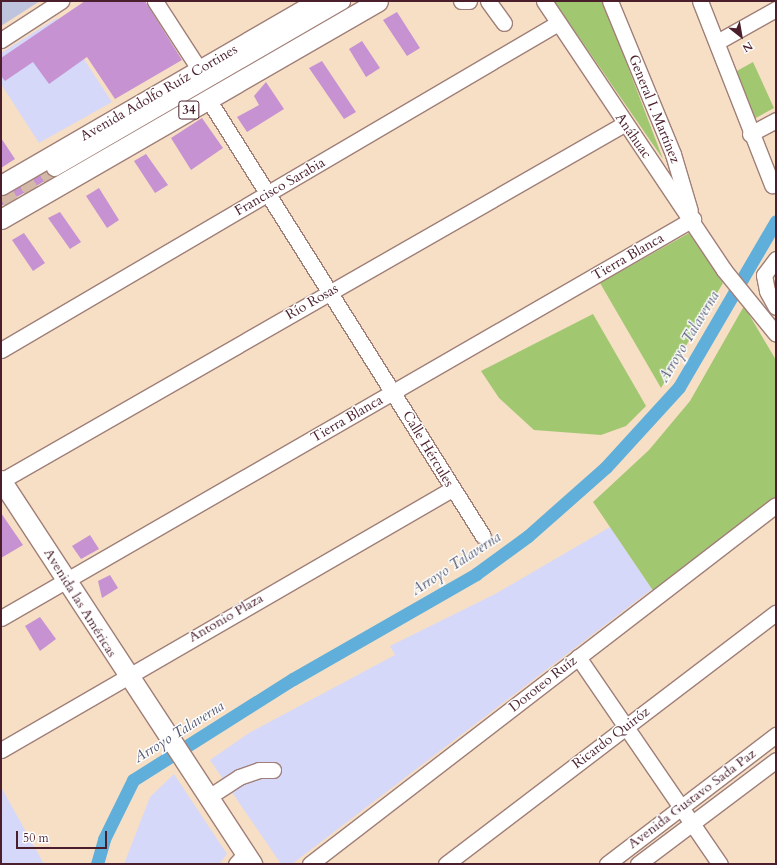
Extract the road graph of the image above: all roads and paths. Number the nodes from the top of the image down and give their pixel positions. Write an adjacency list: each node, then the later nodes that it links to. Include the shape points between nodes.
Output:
1 (61, 1): 16 (street)
2 (155, 1): 18 (street)
3 (318, 1): 18 (main road, Avenida Adolfo Ruíz Cortines / 34)
4 (342, 1): 5 (street, via 56,172)
5 (360, 1)
6 (378, 1): 19 (main road, Avenida Adolfo Ruíz Cortines / 34)
7 (461, 1): 8 (street)
8 (469, 1)
9 (488, 1): 14 (street)
10 (544, 1): 15 (street, Anáhuac)
11 (610, 1): 27 (street, General I. Martínez, via 673,154)
12 (700, 1): 17 (street)
13 (776, 9): 17 (street)
14 (504, 23)
15 (558, 23): 21 (street, Anáhuac); 25 (street, Francisco Sarabia)
16 (1, 40)
17 (717, 42): 22 (street)
18 (199, 69): 24 (main road, Avenida Adolfo Ruíz Cortines / 34)
19 (208, 99): 25 (street, Calle Hércules); 26 (main road, Avenida Adolfo Ruíz Cortines / 34)
20 (776, 120): 22 (street)
21 (624, 124): 27 (street, Anáhuac); 29 (street, Río Rosas)
22 (750, 134): 23 (street)
23 (772, 185)
24 (1, 186)
25 (268, 194): 29 (street, Calle Hércules); 32 (street, Francisco Sarabia)
26 (1, 219)
27 (692, 219): 31 (street, Anáhuac, via 724,270); 33 (street, Tierra Blanca)
28 (776, 259): 30 (street, via 764,275 767,290)
29 (330, 291): 33 (street, Calle Hércules); 34 (street, Río Rosas)
30 (776, 307)
31 (775, 333)
32 (1, 350)
33 (394, 392): 35 (street, Calle Hércules); 38 (street, Tierra Blanca)
34 (1, 480): 38 (main road, Avenida las Américas)
35 (452, 489): 37 (street, Calle Hércules); 42 (street, Antonio Plaza)
36 (776, 505): 41 (street, Doroteo Ruíz)
37 (483, 536)
38 (67, 580): 40 (street, Tierra Blanca); 42 (main road, Avenida las Américas)
39 (776, 613): 43 (street, Ricardo Quiróz)
40 (1, 618)
41 (578, 657): 43 (street); 52 (street, Doroteo Ruíz)
42 (126, 675): 45 (street, Antonio Plaza); 48 (main road, Avenida las Américas)
43 (626, 726): 49 (street); 53 (street, Ricardo Quiróz)
44 (776, 735): 49 (street, Avenida Gustavo Sada Paz)
45 (1, 750)
46 (776, 760): 50 (street, Avenida Gustavo Sada Paz)
47 (273, 770): 48 (street, via 259,770 239,777)
48 (207, 798): 51 (main road, Avenida las Américas)
49 (680, 808): 50 (street); 54 (street, Avenida Gustavo Sada Paz)
50 (692, 823): 55 (street, Avenida Gustavo Sada Paz); 56 (street)
51 (244, 861)
52 (310, 864)
53 (446, 864)
54 (608, 864)
55 (638, 864)
56 (720, 864)

